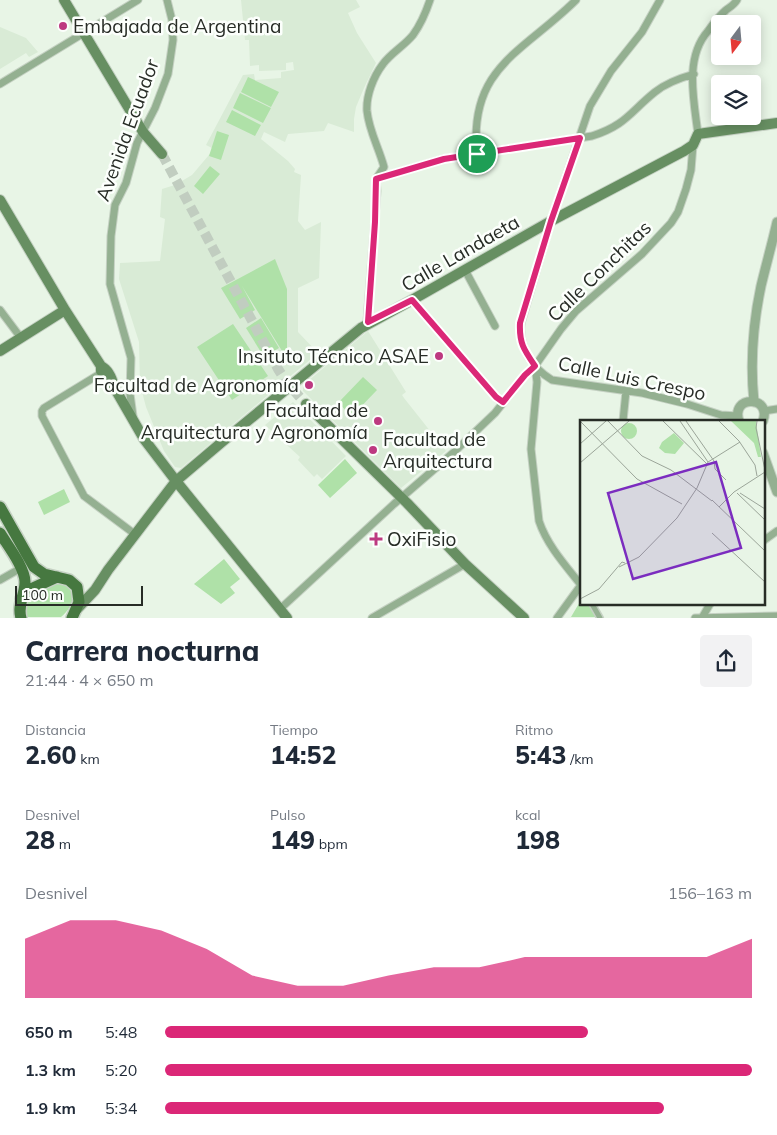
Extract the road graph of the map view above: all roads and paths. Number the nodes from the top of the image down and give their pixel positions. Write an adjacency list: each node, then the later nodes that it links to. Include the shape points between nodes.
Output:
1 (64, 0): 8 (main road)
2 (138, 0): 8 (street)
3 (168, 0): 12 (street, Avenida Ecuador, via 173,40 171,63)
4 (430, 0): 18 (street, via 417,29 383,64 370,87 368,118 384,167)
5 (576, 0): 17 (street, via 515,50 492,78 479,109 475,134)
6 (660, 0): 14 (street, Calle Luis Crespo, via 642,32 594,99)
7 (736, 1): 9 (street, via 706,32 699,44)
8 (84, 33): 10 (street); 12 (main road)
9 (694, 74): 13 (street); 14 (street, via 656,91 619,124 605,132)
10 (0, 84)
11 (777, 124): 13 (main road)
12 (143, 132): 16 (main road); 38 (street, Avenida Ecuador, via 115,205 111,236 110,284 131,358)
13 (698, 134): 15 (main road)
14 (580, 138): 17 (street); 20 (street, Calle Luis Crespo)
15 (693, 145): 20 (main road, Calle Landaeta); 30 (street, Calle Conchitas, via 686,190 671,222 642,254 576,311)
16 (162, 154)
17 (477, 154): 18 (street, via 444,159)
18 (376, 179): 26 (street)
19 (0, 200): 25 (main road)
20 (551, 221): 22 (main road, Calle Landaeta); 30 (street, Calle Luis Crespo, via 520,323 523,348)
21 (777, 222): 34 (street, via 761,288 753,343)
22 (465, 270): 23 (main road, Calle Landaeta); 27 (street)
23 (412, 300): 26 (main road, Calle Landaeta); 33 (street)
24 (0, 310): 28 (street)
25 (65, 310): 28 (main road); 31 (main road)
26 (368, 322): 43 (main road, Calle Landaeta)
27 (495, 326)
28 (21, 338): 29 (main road)
29 (0, 351)
30 (535, 366): 32 (street, Calle Luis Crespo, via 552,380); 33 (street, Calle Conchitas); 55 (street, via 537,382 531,449 539,521 551,546)
31 (101, 369): 38 (main road, via 106,369); 49 (street, via 98,375 44,408 42,414 84,496)
32 (626, 391): 39 (street, Calle Luis Crespo); 40 (street)
33 (503, 402): 45 (street, Calle Conchitas, via 453,453)
34 (754, 402): 37 (street); 39 (street, via 741,406)
35 (306, 404): 45 (main road)
36 (777, 409): 37 (street)
37 (764, 411): 41 (street)
38 (133, 419): 43 (main road)
39 (738, 419)
40 (623, 420)
41 (763, 420)
42 (764, 456): 44 (street)
43 (176, 481): 49 (main road, Calle Landaeta); 60 (main road)
44 (777, 492)
45 (401, 498): 51 (main road); 60 (street, Calle Conchitas)
46 (0, 508): 53 (main road, via 34,567 44,574)
47 (777, 531): 50 (street)
48 (0, 533): 52 (main road)
49 (136, 536): 61 (main road, Calle Landaeta)
50 (764, 540)
51 (464, 564): 67 (street); 68 (main road)
52 (21, 568): 54 (street); 57 (main road, via 25,580)
53 (58, 577): 57 (main road, via 33,588); 61 (main road, via 77,587 80,596)
54 (0, 580)
55 (580, 584)
56 (580, 586): 69 (street)
57 (21, 602): 64 (main road); 65 (main road)
58 (593, 605): 70 (street)
59 (709, 605): 63 (street)
60 (280, 609): 66 (main road)
61 (73, 614)
62 (777, 616): 63 (street)
63 (699, 617)
64 (15, 618)
65 (21, 618)
66 (287, 618)
67 (372, 618)
68 (524, 618)
69 (558, 618)
70 (600, 618)

